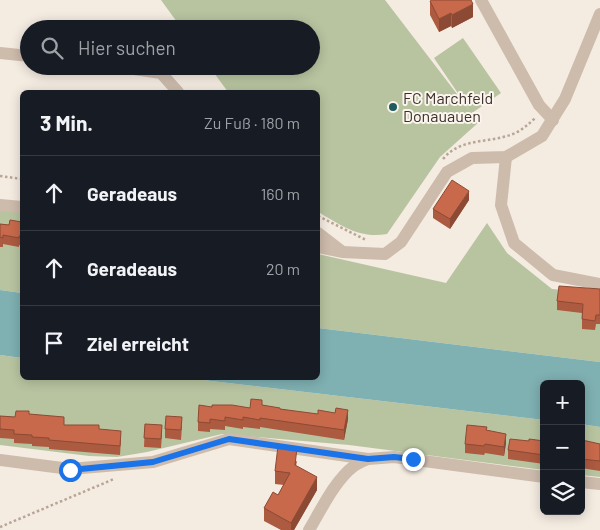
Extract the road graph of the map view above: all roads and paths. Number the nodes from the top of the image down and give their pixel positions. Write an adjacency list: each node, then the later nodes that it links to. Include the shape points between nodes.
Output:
1 (481, 0): 7 (street, via 539,105)
2 (600, 14): 7 (street)
3 (0, 53): 4 (street)
4 (20, 55)
5 (164, 75): 6 (street)
6 (176, 90)
7 (553, 120): 8 (street, via 542,136)
8 (506, 157): 15 (street, via 472,158 447,172 401,242 385,254); 16 (street, via 501,205 514,243 553,275)
9 (0, 176): 10 (path)
10 (20, 178)
11 (0, 205): 12 (street)
12 (20, 207)
13 (320, 235): 15 (street)
14 (320, 247): 15 (street)
15 (342, 252)
16 (600, 284)
17 (368, 459): 18 (street, via 229,439 153,462 70,470); 19 (street, via 394,457); 24 (street, via 345,474)
18 (0, 460)
19 (540, 476)
20 (117, 478): 23 (path)
21 (585, 482): 22 (street)
22 (600, 484)
23 (0, 527)
24 (309, 530)

